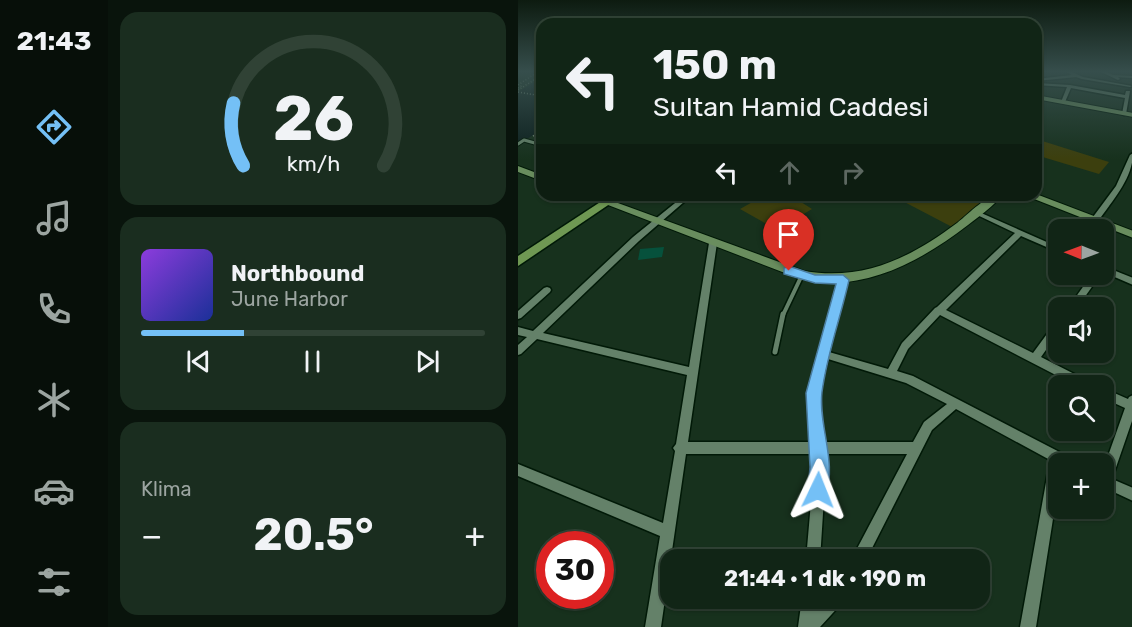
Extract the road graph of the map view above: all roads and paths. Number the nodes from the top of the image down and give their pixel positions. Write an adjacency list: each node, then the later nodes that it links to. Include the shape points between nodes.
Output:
1 (1054, 100): 3 (street)
2 (1128, 100): 5 (street)
3 (1063, 102): 5 (street)
4 (1133, 107): 5 (lane)
5 (1125, 110): 6 (street)
6 (1133, 115)
7 (536, 143): 8 (lane, via 524,140)
8 (518, 144)
9 (1132, 160): 20 (street)
10 (518, 169): 11 (street)
11 (536, 176)
12 (602, 201): 17 (street)
13 (610, 201): 17 (main road)
14 (682, 201): 21 (street)
15 (991, 201): 18 (street)
16 (1042, 201): 19 (street)
17 (607, 203): 21 (street); 27 (main road)
18 (977, 213): 23 (street); 30 (street, via 908,259)
19 (1089, 219)
20 (1095, 219)
21 (657, 222): 25 (street); 36 (street)
22 (1114, 228): 24 (street)
23 (1020, 233): 26 (street); 33 (street)
24 (1133, 235)
25 (713, 243): 29 (street); 42 (street)
26 (1048, 246)
27 (518, 262)
28 (1114, 274): 31 (street)
29 (802, 275): 30 (street); 39 (lane, via 784,309)
30 (843, 280): 40 (street)
31 (1133, 282)
32 (547, 290): 34 (street)
33 (938, 310): 41 (street); 43 (street, via 905,346)
34 (518, 316)
35 (518, 331): 36 (street)
36 (535, 335): 38 (street); 42 (street)
37 (1048, 340): 41 (street)
38 (518, 351)
39 (775, 352)
40 (823, 354): 43 (street); 49 (street, via 814,393)
41 (1034, 359): 44 (street)
42 (691, 372): 48 (street)
43 (890, 374): 47 (street, via 909,379)
44 (1066, 375)
45 (1114, 397): 46 (street)
46 (1132, 403): 52 (street)
47 (955, 404): 50 (street, via 928,426); 51 (street)
48 (679, 448): 49 (street); 57 (street)
49 (818, 448): 50 (street); 58 (street)
50 (916, 448): 59 (street)
51 (1051, 453)
52 (1114, 453)
53 (518, 470): 57 (street)
54 (1114, 486): 55 (street)
55 (1133, 495)
56 (1048, 509): 64 (street)
57 (667, 532): 62 (street)
58 (813, 549)
59 (864, 549)
60 (809, 609): 63 (street)
61 (826, 609): 63 (street)
62 (653, 627)
63 (808, 627)
64 (1028, 627)

